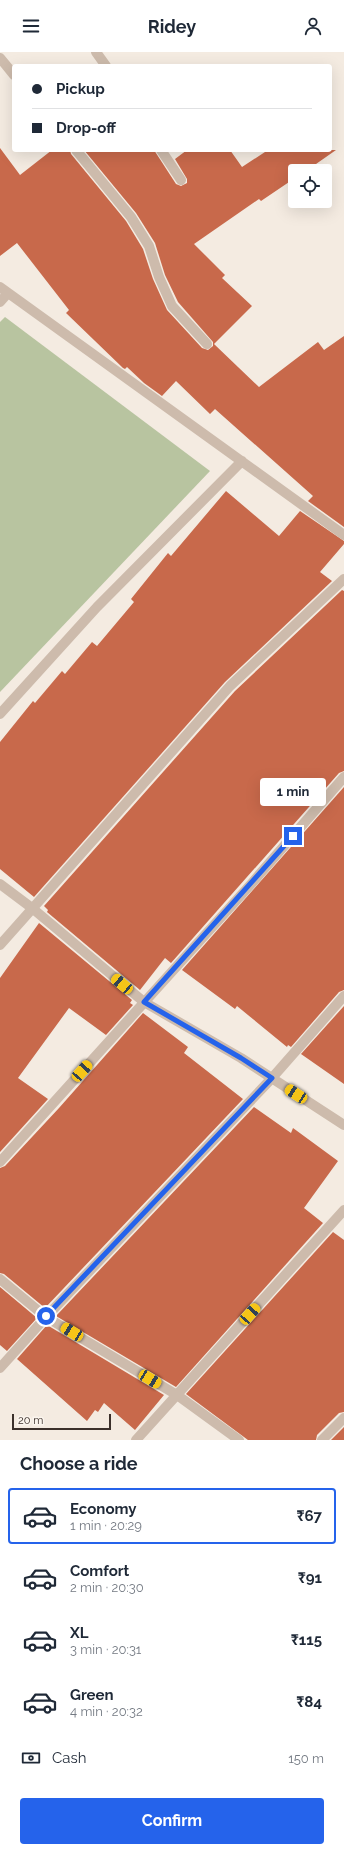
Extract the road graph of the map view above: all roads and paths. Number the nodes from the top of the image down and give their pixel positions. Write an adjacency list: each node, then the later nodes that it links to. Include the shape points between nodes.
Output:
1 (96, 52): 3 (street)
2 (0, 58): 4 (street)
3 (105, 64)
4 (12, 73)
5 (78, 152): 10 (street, via 131,217 150,246 159,277 172,306)
6 (162, 152): 7 (street)
7 (181, 180)
8 (4, 290): 9 (street); 11 (street)
9 (0, 302)
10 (207, 344)
11 (242, 461): 12 (street); 14 (street, via 98,607)
12 (344, 535)
13 (344, 579): 17 (street, via 230,686)
14 (0, 714)
15 (344, 777): 20 (street)
16 (0, 884): 17 (street)
17 (32, 908): 18 (street); 20 (street)
18 (0, 945)
19 (344, 996): 21 (street)
20 (144, 1002): 21 (street); 23 (street)
21 (272, 1078): 22 (street); 26 (street)
22 (344, 1125)
23 (0, 1162)
24 (344, 1210): 28 (street)
25 (0, 1279): 26 (street)
26 (46, 1316): 27 (street); 28 (street)
27 (0, 1368)
28 (177, 1395): 30 (street); 31 (street)
29 (344, 1418): 32 (street)
30 (136, 1440)
31 (239, 1440)
32 (322, 1440)

